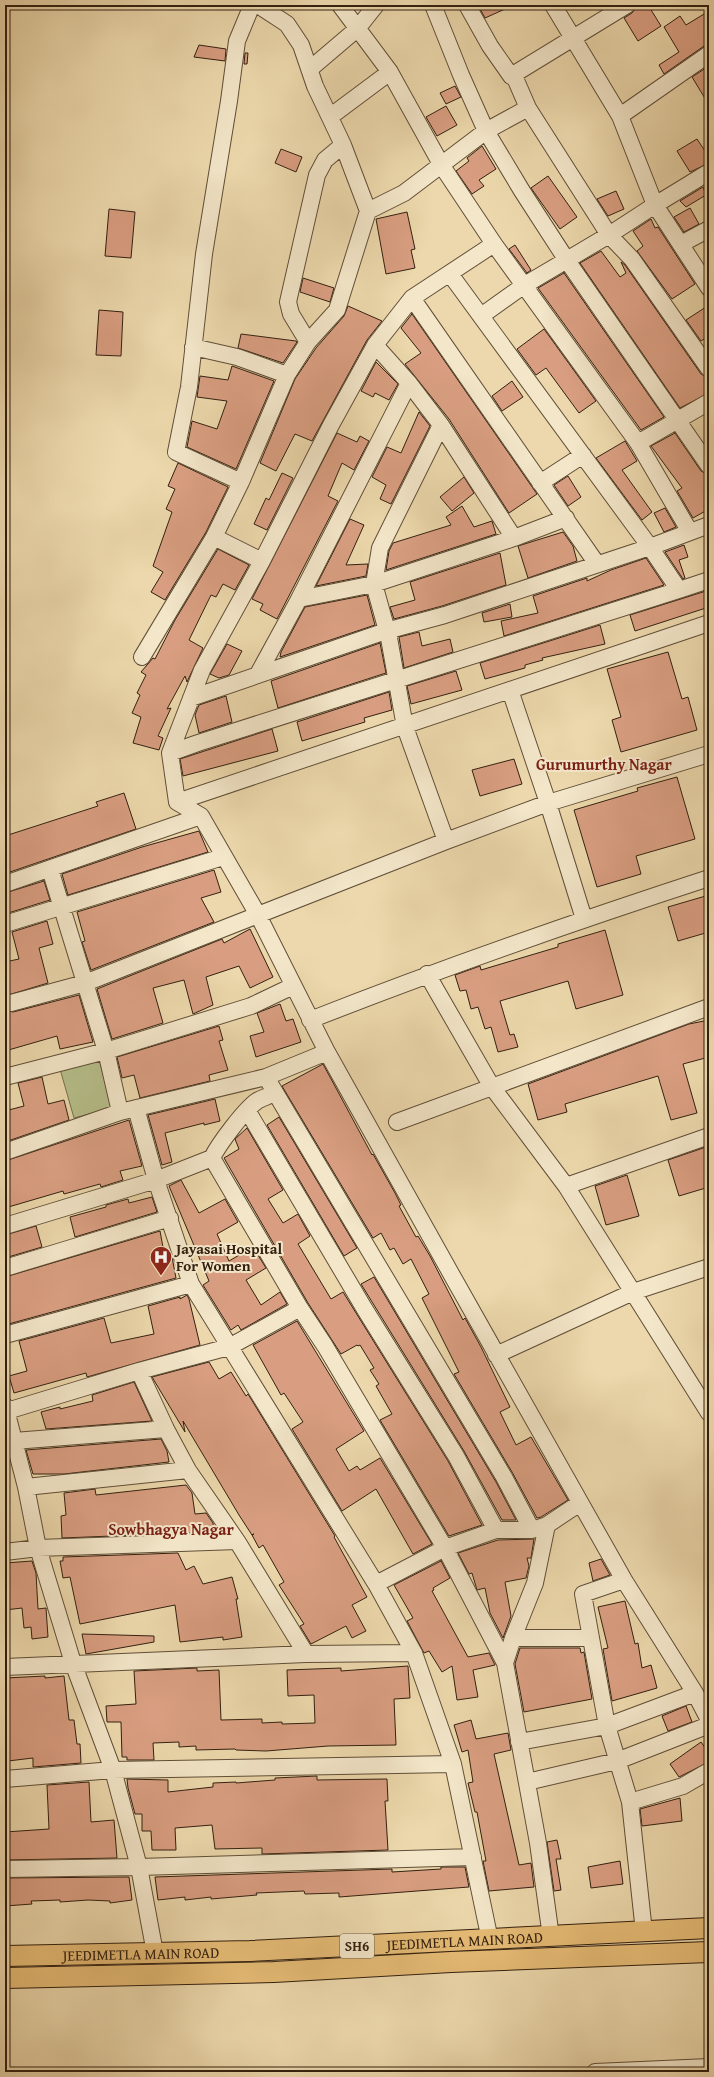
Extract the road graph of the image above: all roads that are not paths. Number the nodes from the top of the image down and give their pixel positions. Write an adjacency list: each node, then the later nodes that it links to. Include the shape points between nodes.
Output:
1 (252, 5): 36 (street, via 237,41 204,254)
2 (258, 5): 12 (street, via 287,24 301,45)
3 (340, 5): 9 (street)
4 (376, 5): 9 (street)
5 (433, 5): 18 (street)
6 (467, 5): 14 (street, via 490,46)
7 (553, 5): 10 (street)
8 (627, 5): 10 (street)
9 (357, 29): 12 (street); 13 (street)
10 (574, 38): 14 (street); 17 (street)
11 (709, 54): 17 (street)
12 (310, 70): 16 (street, via 315,86)
13 (390, 72): 16 (street); 20 (street)
14 (511, 76): 15 (street, via 515,78)
15 (528, 108): 18 (street); 25 (street)
16 (331, 116): 19 (street)
17 (620, 116): 22 (street)
18 (486, 131): 20 (street); 28 (street)
19 (343, 144): 23 (street); 34 (street, via 325,160 317,175 288,302 291,314)
20 (442, 166): 23 (street, via 404,193); 26 (street)
21 (709, 172): 22 (street)
22 (655, 204): 25 (street); 27 (street)
23 (368, 210): 34 (street, via 337,310)
24 (709, 228): 27 (street)
25 (609, 236): 28 (street); 37 (street, via 632,259)
26 (494, 244): 29 (street); 30 (street)
27 (681, 244): 31 (street)
28 (566, 259): 30 (street); 41 (street)
29 (450, 274): 32 (street); 33 (street)
30 (523, 286): 33 (street); 43 (street)
31 (709, 288)
32 (412, 298): 35 (street); 47 (street)
33 (481, 316): 44 (street)
34 (308, 342): 38 (street)
35 (375, 345): 39 (street); 54 (street)
36 (193, 347): 38 (street, via 237,357); 46 (street, via 176,452)
37 (709, 369)
38 (287, 375): 46 (street)
39 (409, 383): 42 (street); 59 (street)
40 (709, 402): 41 (street)
41 (677, 420): 43 (street); 45 (street)
42 (441, 425): 52 (street); 57 (street, via 380,548)
43 (638, 443): 50 (street)
44 (583, 455): 47 (street); 53 (street)
45 (709, 466)
46 (241, 482): 51 (street)
47 (540, 483): 48 (street)
48 (566, 518): 52 (street); 55 (street)
49 (709, 525): 50 (street)
50 (690, 532): 53 (street)
51 (214, 537): 54 (street); 62 (street)
52 (514, 538): 57 (street)
53 (650, 547): 55 (street); 58 (street)
54 (262, 562): 66 (street, via 202,670)
55 (597, 564): 61 (street, via 446,615)
56 (709, 580): 58 (street)
57 (374, 584): 59 (street); 61 (street)
58 (679, 590): 64 (street)
59 (299, 599): 63 (street)
60 (709, 623): 65 (street)
61 (386, 630): 63 (street); 64 (street)
62 (142, 658)
63 (258, 674): 66 (street)
64 (397, 680): 67 (street); 68 (street)
65 (510, 690): 67 (street); 71 (street)
66 (191, 698): 68 (street)
67 (405, 727): 70 (street); 73 (street)
68 (170, 753): 70 (street)
69 (709, 754): 71 (street)
70 (177, 802): 72 (street)
71 (548, 803): 73 (street); 80 (street)
72 (201, 816): 74 (street); 75 (street)
73 (446, 841): 79 (street)
74 (223, 857): 78 (street); 79 (street)
75 (50, 869): 77 (street); 78 (street)
76 (709, 878): 80 (street)
77 (5, 884)
78 (62, 907): 81 (street); 83 (street)
79 (258, 915): 83 (street); 84 (street)
80 (584, 919): 82 (street)
81 (5, 924)
82 (427, 974): 87 (street); 92 (street)
83 (84, 983): 85 (street); 88 (street)
84 (293, 986): 87 (street); 88 (street, via 251,1006)
85 (11, 1003)
86 (709, 1007): 92 (street)
87 (310, 1020): 89 (street)
88 (106, 1051): 91 (street); 96 (street)
89 (327, 1052): 90 (street); 112 (street)
90 (266, 1076): 93 (street); 94 (street)
91 (5, 1077)
92 (492, 1087): 97 (street); 102 (street)
93 (274, 1093): 95 (street, via 257,1101); 121 (street, via 504,1477)
94 (136, 1108): 96 (street); 101 (street)
95 (247, 1110): 100 (street, via 217,1147); 122 (street, via 364,1308 456,1456)
96 (120, 1112): 99 (street)
97 (397, 1122)
98 (709, 1136): 102 (street)
99 (5, 1152)
100 (212, 1158): 101 (street); 109 (street)
101 (156, 1180): 103 (street); 104 (street)
102 (566, 1186): 108 (street, via 599,1242)
103 (170, 1218): 106 (street); 107 (street)
104 (5, 1226)
105 (709, 1267): 108 (street)
106 (5, 1268)
107 (190, 1284): 110 (street); 111 (street)
108 (633, 1292): 112 (street); 114 (street)
109 (300, 1308): 111 (street); 125 (street)
110 (5, 1336)
111 (229, 1347): 113 (street); 128 (street)
112 (496, 1355): 120 (street)
113 (139, 1371): 115 (street); 116 (street)
114 (707, 1406)
115 (6, 1409): 117 (street)
116 (166, 1429): 117 (street); 118 (street)
117 (14, 1441): 119 (street)
118 (188, 1470): 119 (street); 123 (street)
119 (26, 1487): 124 (street)
120 (580, 1503): 121 (street); 127 (street)
121 (540, 1527): 122 (street); 129 (street, via 535,1583)
122 (496, 1530): 125 (street)
123 (237, 1541): 124 (street); 132 (street)
124 (38, 1548): 126 (street); 133 (street)
125 (445, 1548): 128 (street); 134 (street)
126 (5, 1552)
127 (624, 1580): 130 (street, via 583,1594); 136 (street)
128 (376, 1584): 131 (street)
129 (512, 1638): 130 (street); 134 (street)
130 (590, 1638): 139 (street)
131 (414, 1653): 132 (street); 142 (street)
132 (306, 1654): 133 (street)
133 (72, 1663): 135 (street); 143 (street)
134 (505, 1663): 140 (street)
135 (5, 1667)
136 (695, 1693): 137 (street); 139 (street)
137 (709, 1720)
138 (709, 1725): 141 (street)
139 (607, 1726): 140 (street); 141 (street)
140 (519, 1742): 146 (street)
141 (617, 1761): 146 (street); 147 (street)
142 (453, 1764): 143 (street); 148 (street)
143 (113, 1770): 145 (street); 149 (street)
144 (709, 1771): 147 (street, via 683,1786)
145 (5, 1779)
146 (527, 1782): 153 (street)
147 (630, 1802): 152 (street)
148 (473, 1857): 149 (street); 154 (street)
149 (139, 1867): 150 (street); 156 (street)
150 (5, 1869)
151 (709, 1928): 152 (main road, JEEDIMETLA MAIN ROAD / SH6)
152 (644, 1932): 153 (main road, JEEDIMETLA MAIN ROAD / SH6)
153 (551, 1937): 154 (main road, JEEDIMETLA MAIN ROAD / SH6)
154 (490, 1940): 156 (main road, JEEDIMETLA MAIN ROAD / SH6, via 250,1952)
155 (709, 1952): 158 (main road, JEEDIMETLA MAIN ROAD / SH6, via 274,1972)
156 (156, 1953): 157 (main road, JEEDIMETLA MAIN ROAD / SH6)
157 (10, 1956): 158 (main road)
158 (8, 1978)
159 (709, 2067): 160 (street)
160 (653, 2071): 161 (street)
161 (595, 2072)

